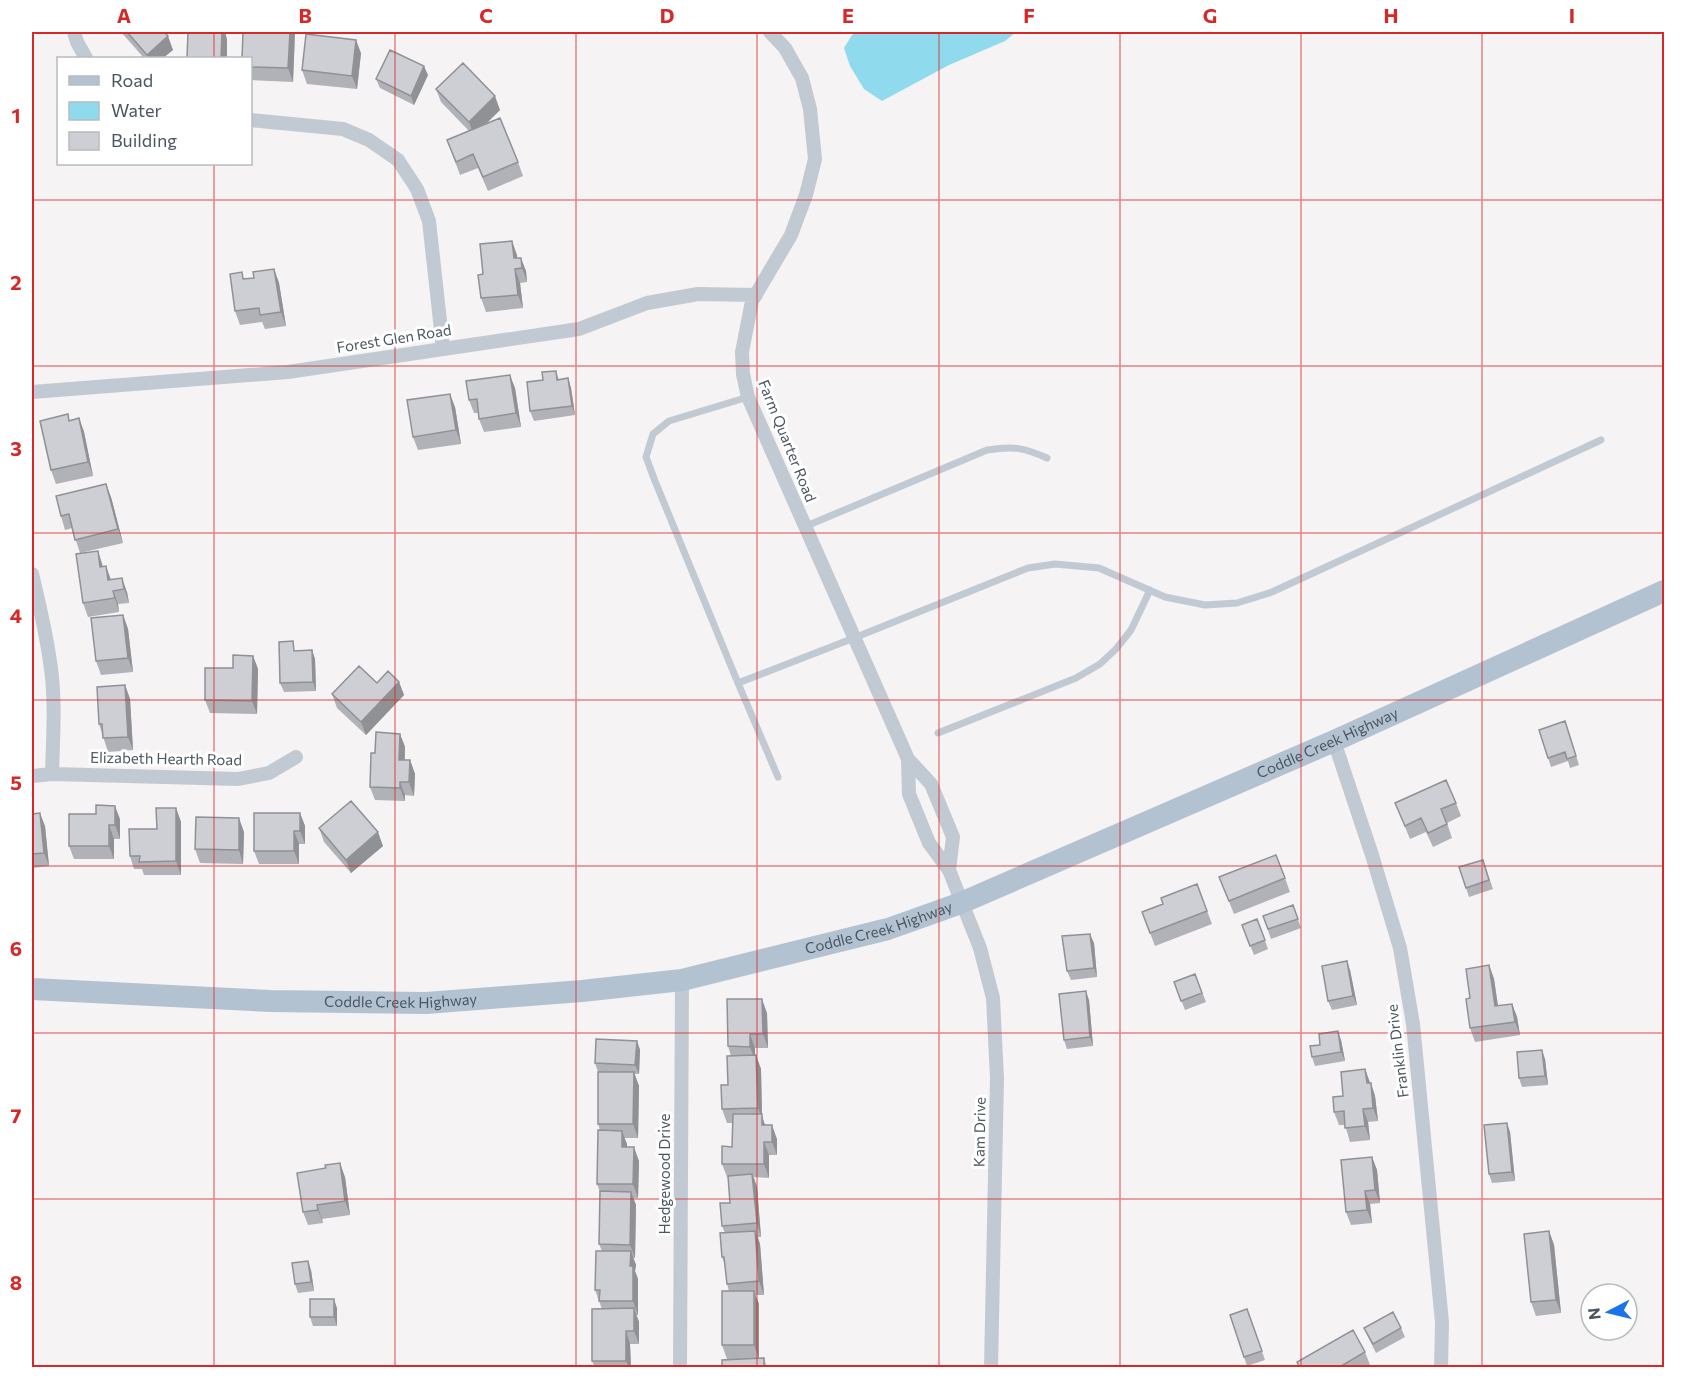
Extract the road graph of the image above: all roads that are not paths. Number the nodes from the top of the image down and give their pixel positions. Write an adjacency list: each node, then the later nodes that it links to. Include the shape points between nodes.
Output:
1 (74, 32): 3 (street)
2 (770, 32): 5 (street, Farm Quarter Road, via 785,48 802,78 815,159 791,234)
3 (85, 57)
4 (252, 120): 6 (street, via 343,129 369,140 398,160 417,189 429,221)
5 (756, 295): 6 (street, Forest Glen Road, via 698,294 647,303 579,329); 8 (street, Farm Quarter Road, via 742,352)
6 (443, 348): 7 (street, Forest Glen Road, via 288,372)
7 (32, 392)
8 (748, 397): 11 (street, Farm Quarter Road); 16 (lane, via 669,421 653,434 646,457)
9 (1601, 440): 13 (lane, via 1272,592 1237,603 1205,605)
10 (1047, 458): 11 (lane, via 1008,447 987,450)
11 (804, 527): 15 (street, Farm Quarter Road)
12 (32, 574): 21 (street, via 51,663)
13 (1150, 590): 15 (lane, via 1099,568 1055,564 1028,568); 17 (lane, via 1131,630 1100,664 1076,678)
14 (1665, 591): 18 (main road, Coddle Creek Highway)
15 (854, 638): 16 (lane); 20 (street, Farm Quarter Road)
16 (738, 683): 23 (lane)
17 (938, 733)
18 (1334, 741): 25 (main road, Coddle Creek Highway); 30 (street, Franklin Drive, via 1400,948 1413,1024 1442,1322)
19 (296, 757): 21 (street, Elizabeth Hearth Road, via 269,773 238,779)
20 (908, 759): 24 (street, Farm Quarter Road, via 909,794 929,843); 24 (street, Farm Quarter Road, via 931,784 953,837)
21 (52, 774): 22 (street, Elizabeth Hearth Road)
22 (32, 776)
23 (778, 777)
24 (949, 870): 25 (street, Farm Quarter Road)
25 (961, 903): 26 (main road, Coddle Creek Highway, via 888,928); 29 (street, Kam Drive, via 980,948 993,998 997,1078)
26 (682, 980): 27 (main road, Coddle Creek Highway, via 582,992 426,1003 270,1001); 28 (street, Hedgewood Drive)
27 (32, 989)
28 (680, 1368)
29 (991, 1368)
30 (1441, 1368)

